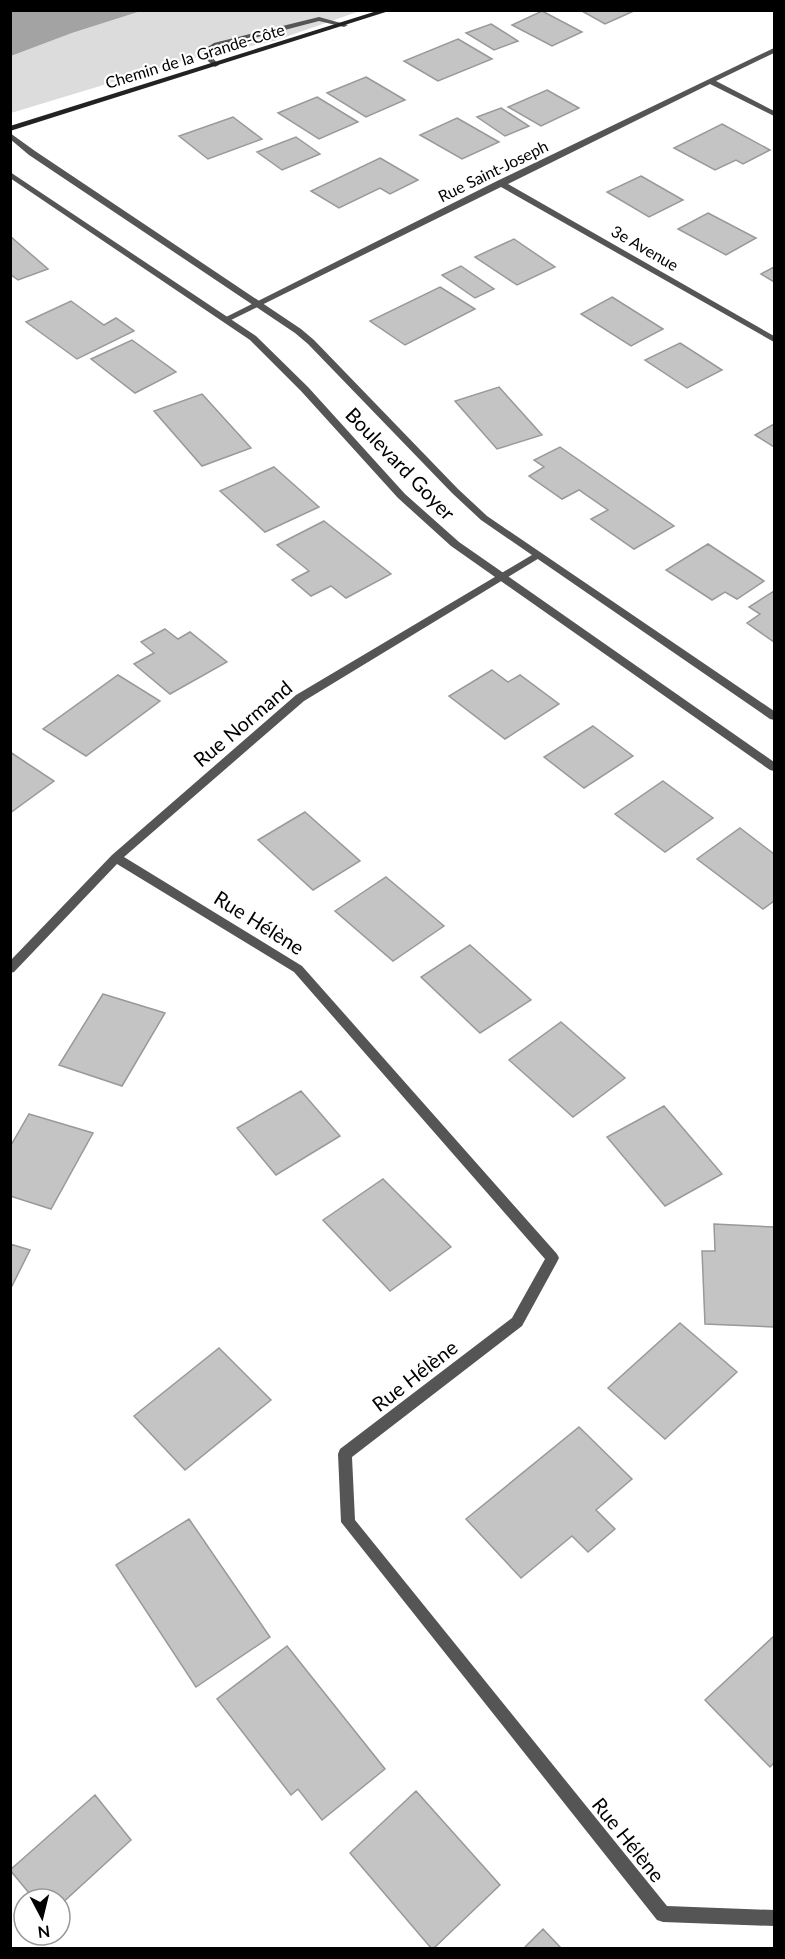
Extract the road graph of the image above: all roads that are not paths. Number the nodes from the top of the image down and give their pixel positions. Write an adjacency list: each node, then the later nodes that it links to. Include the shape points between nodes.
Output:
1 (389, 10): 2 (main road, Chemin de la Grande-Côte)
2 (344, 25): 4 (main road, Chemin de la Grande-Côte); 4 (street, via 319,19 210,47 206,56)
3 (774, 50): 5 (street, Rue Saint-Joseph)
4 (215, 65): 7 (main road, Chemin de la Grande-Côte)
5 (711, 82): 6 (street); 10 (street, Rue Saint-Joseph)
6 (774, 114)
7 (10, 129)
8 (10, 135): 11 (street, Boulevard Goyer)
9 (10, 174): 12 (street, Boulevard Goyer)
10 (500, 183): 11 (street, Rue Saint-Joseph); 13 (street, 3e Avenue)
11 (258, 304): 12 (street, Rue Saint-Joseph); 14 (street, Boulevard Goyer, via 311,342 468,504)
12 (226, 319): 15 (street, Boulevard Goyer, via 280,364 424,519)
13 (774, 339)
14 (537, 555): 15 (street, Rue Normand); 16 (street, Boulevard Goyer)
15 (502, 576): 17 (street, Boulevard Goyer); 18 (street, Rue Normand, via 300,698)
16 (774, 716)
17 (774, 767)
18 (116, 858): 19 (street, Rue Normand); 20 (street, Rue Hélène, via 298,969 552,1258 517,1322 345,1454 348,1522 663,1914)
19 (10, 969)
20 (774, 1918)

